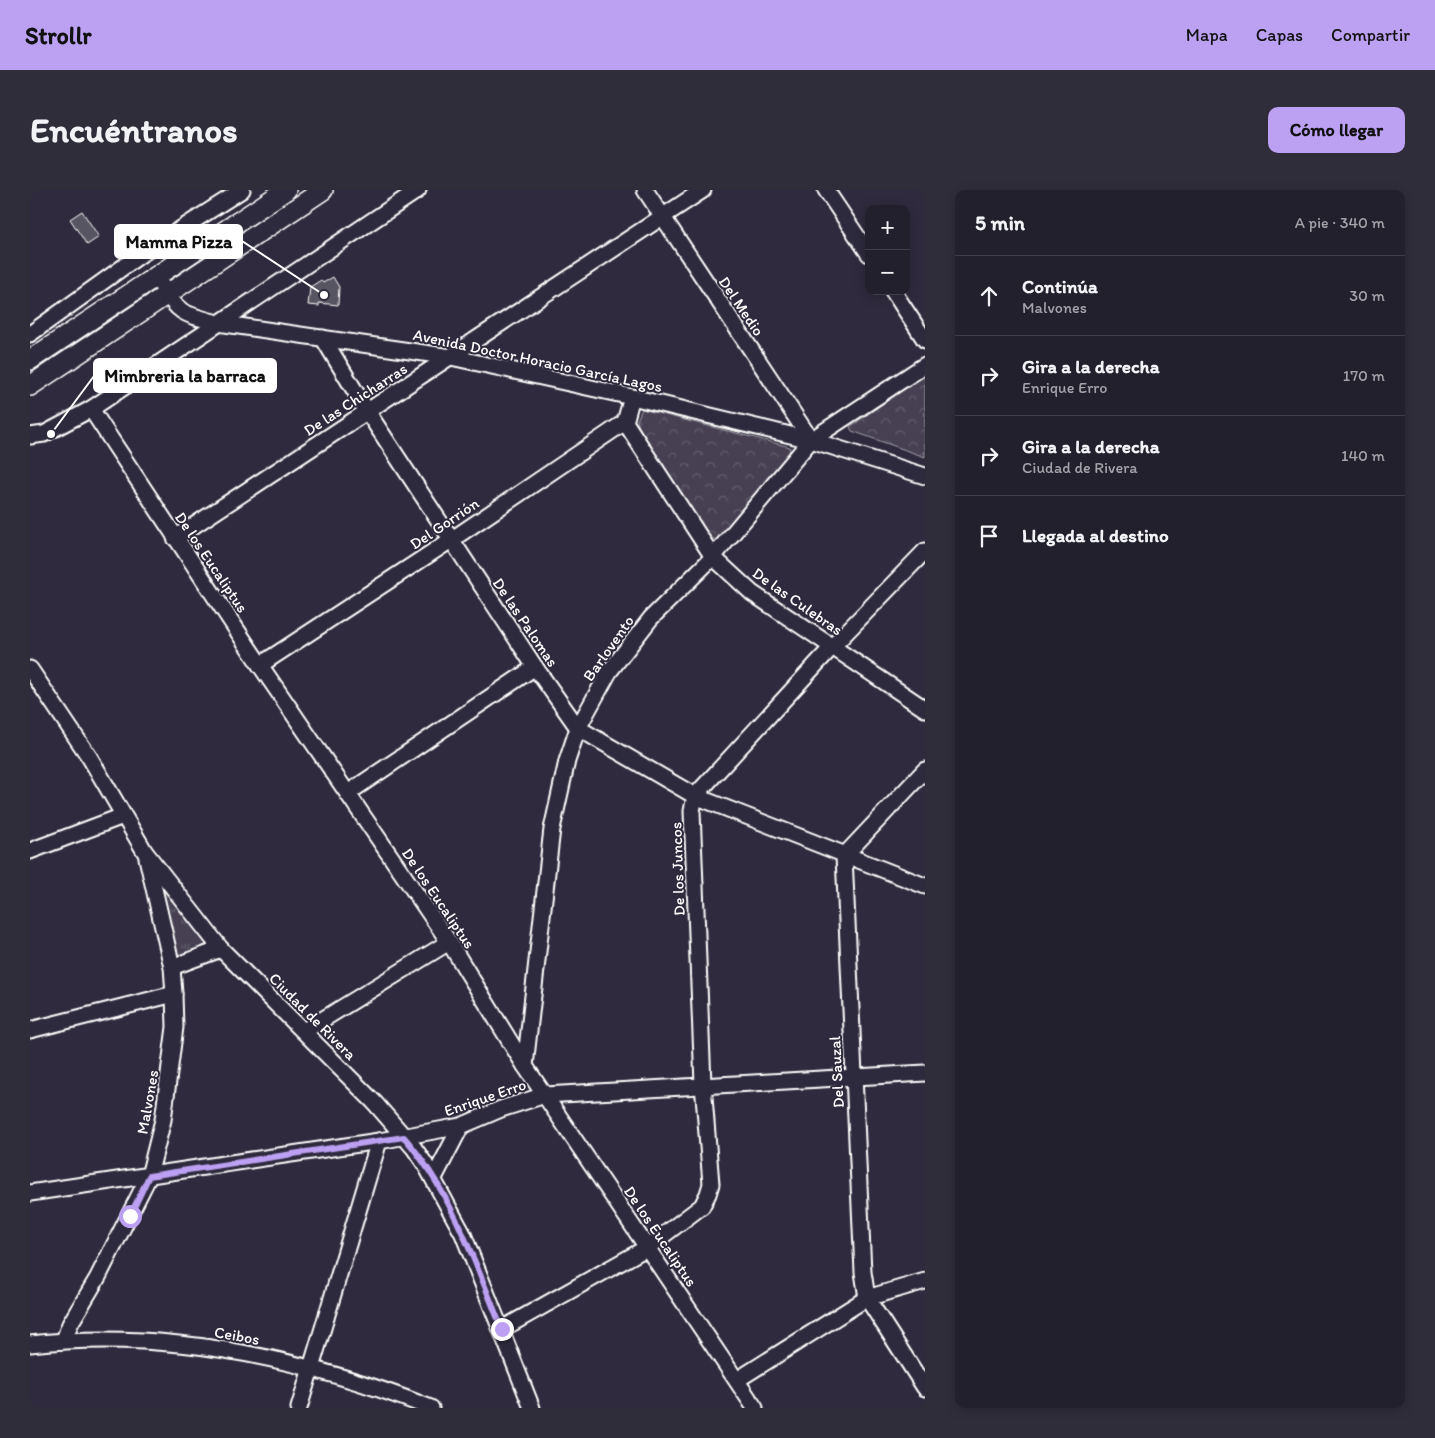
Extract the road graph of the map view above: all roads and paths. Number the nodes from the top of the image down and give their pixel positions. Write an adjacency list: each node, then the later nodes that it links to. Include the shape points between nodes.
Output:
1 (242, 190): 14 (street, via 140,255)
2 (286, 190): 10 (main road)
3 (323, 190): 11 (main road)
4 (418, 190): 13 (street)
5 (645, 190): 8 (street, Del Medio)
6 (703, 190): 8 (street, De las Chicharras)
7 (826, 190): 9 (street)
8 (662, 217): 17 (street, De las Chicharras); 26 (street, Del Medio)
9 (866, 250)
10 (156, 277): 11 (street, Avenida Doctor Horacio García Lagos); 18 (main road)
11 (167, 294): 13 (street, Avenida Doctor Horacio García Lagos, via 183,313); 20 (main road)
12 (896, 295): 16 (street)
13 (218, 322): 15 (street, Avenida Doctor Horacio García Lagos); 22 (street)
14 (30, 334)
15 (323, 338): 17 (street, Avenida Doctor Horacio García Lagos); 23 (street, De las Palomas)
16 (925, 340)
17 (451, 357): 21 (street, Avenida Doctor Horacio García Lagos); 23 (street, De las Chicharras)
18 (30, 360)
19 (925, 365): 26 (street, Barlovento)
20 (30, 386)
21 (632, 397): 24 (street); 26 (street, Avenida Doctor Horacio García Lagos)
22 (91, 409): 25 (street, via 44,434); 28 (street, De los Eucaliptus)
23 (366, 411): 28 (street, De las Chicharras); 29 (street, De las Palomas)
24 (625, 422): 29 (street, Del Gorrión); 31 (street, De las Culebras)
25 (30, 436)
26 (811, 440): 27 (street, Avenida Doctor Horacio García Lagos); 31 (street, Barlovento)
27 (925, 476)
28 (175, 538): 33 (street, De los Eucaliptus)
29 (451, 540): 33 (street, Del Gorrión); 34 (street, De las Palomas)
30 (925, 551): 32 (street)
31 (712, 557): 32 (street, De las Culebras, via 752,593); 37 (street, Barlovento, via 645,626 609,672)
32 (832, 646): 36 (street, De las Culebras); 40 (street)
33 (260, 664): 39 (street, De los Eucaliptus)
34 (535, 667): 37 (street, De las Palomas); 39 (street)
35 (30, 669): 41 (street, Ciudad de Rivera, via 90,758)
36 (925, 709)
37 (578, 728): 40 (street, De las Palomas); 52 (street, Barlovento, via 552,829)
38 (925, 770): 44 (street)
39 (348, 793): 46 (street, De los Eucaliptus)
40 (695, 796): 44 (street, De las Palomas); 55 (street, De los Juncos, via 692,811)
41 (123, 816): 42 (street); 43 (street, Ciudad de Rivera)
42 (30, 851)
43 (146, 852): 47 (street, Ciudad de Rivera); 48 (street, Malvones)
44 (844, 856): 45 (street, De las Palomas); 54 (street, Del Sauzal)
45 (925, 886)
46 (449, 942): 51 (street); 52 (street, De los Eucaliptus)
47 (221, 948): 48 (street); 51 (street, Ciudad de Rivera)
48 (172, 967): 49 (street, Malvones)
49 (174, 994): 50 (street); 60 (street, Malvones, via 175,1027 170,1075)
50 (30, 1030)
51 (304, 1031): 58 (street, Ciudad de Rivera)
52 (525, 1066): 56 (street, De los Eucaliptus)
53 (925, 1073): 54 (street, Enrique Erro)
54 (853, 1076): 55 (street, Enrique Erro); 65 (street, Del Sauzal)
55 (704, 1084): 56 (street, Enrique Erro); 63 (street, De los Juncos, via 711,1184 708,1194 702,1206)
56 (545, 1095): 57 (street, Enrique Erro); 63 (street, De los Eucaliptus)
57 (461, 1126): 58 (street, Enrique Erro); 61 (street)
58 (404, 1137): 59 (street, Enrique Erro); 61 (street, Ciudad de Rivera)
59 (379, 1141): 60 (street, Enrique Erro); 69 (street)
60 (149, 1176): 62 (street, Enrique Erro); 67 (street, Malvones)
61 (434, 1178): 66 (street, Ciudad de Rivera, via 463,1234)
62 (30, 1193)
63 (648, 1247): 66 (street, De los Juncos); 70 (street, De los Eucaliptus)
64 (925, 1281): 65 (street)
65 (867, 1298): 70 (street); 71 (street, Del Sauzal)
66 (502, 1329): 74 (street, Ciudad de Rivera)
67 (64, 1340): 68 (street, Ceibos); 69 (street, Ceibos, via 201,1346)
68 (30, 1344)
69 (311, 1368): 72 (street); 73 (street, Ceibos)
70 (737, 1380): 75 (street, De los Eucaliptus)
71 (925, 1388)
72 (299, 1408)
73 (431, 1408)
74 (532, 1408)
75 (755, 1408)

